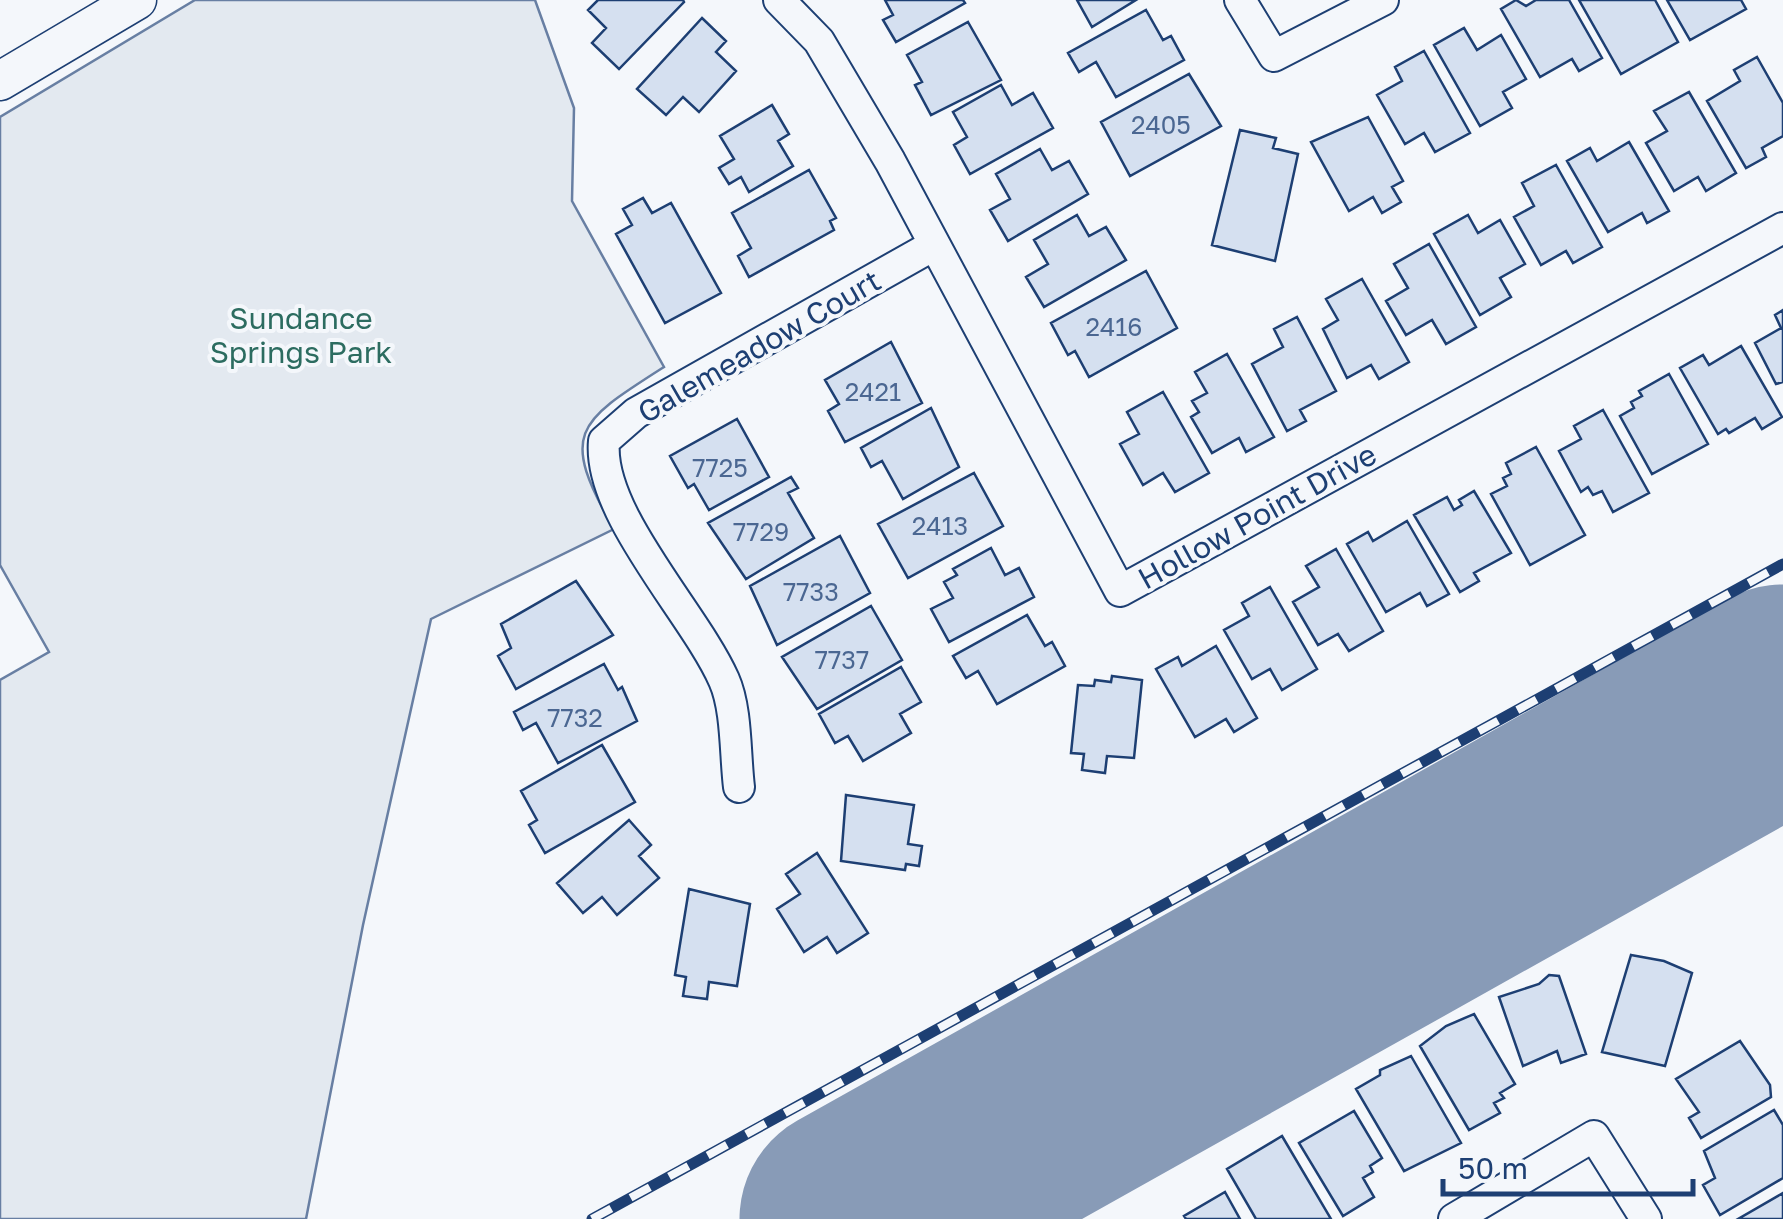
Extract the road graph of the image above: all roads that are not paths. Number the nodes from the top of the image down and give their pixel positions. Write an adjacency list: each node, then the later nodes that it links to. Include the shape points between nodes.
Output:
1 (137, 0): 5 (street)
2 (779, 0): 7 (street, Hollow Point Drive, via 820,41)
3 (1240, 0): 4 (street, via 1274,56)
4 (1383, 0)
5 (0, 82)
6 (1783, 228): 7 (street, Hollow Point Drive, via 1120,591)
7 (934, 246): 8 (street, Galemeadow Court, via 636,414 604,441 602,459 626,520 726,682)
8 (739, 787)
9 (1454, 1219): 10 (street, via 1594,1136)
10 (1646, 1219)

